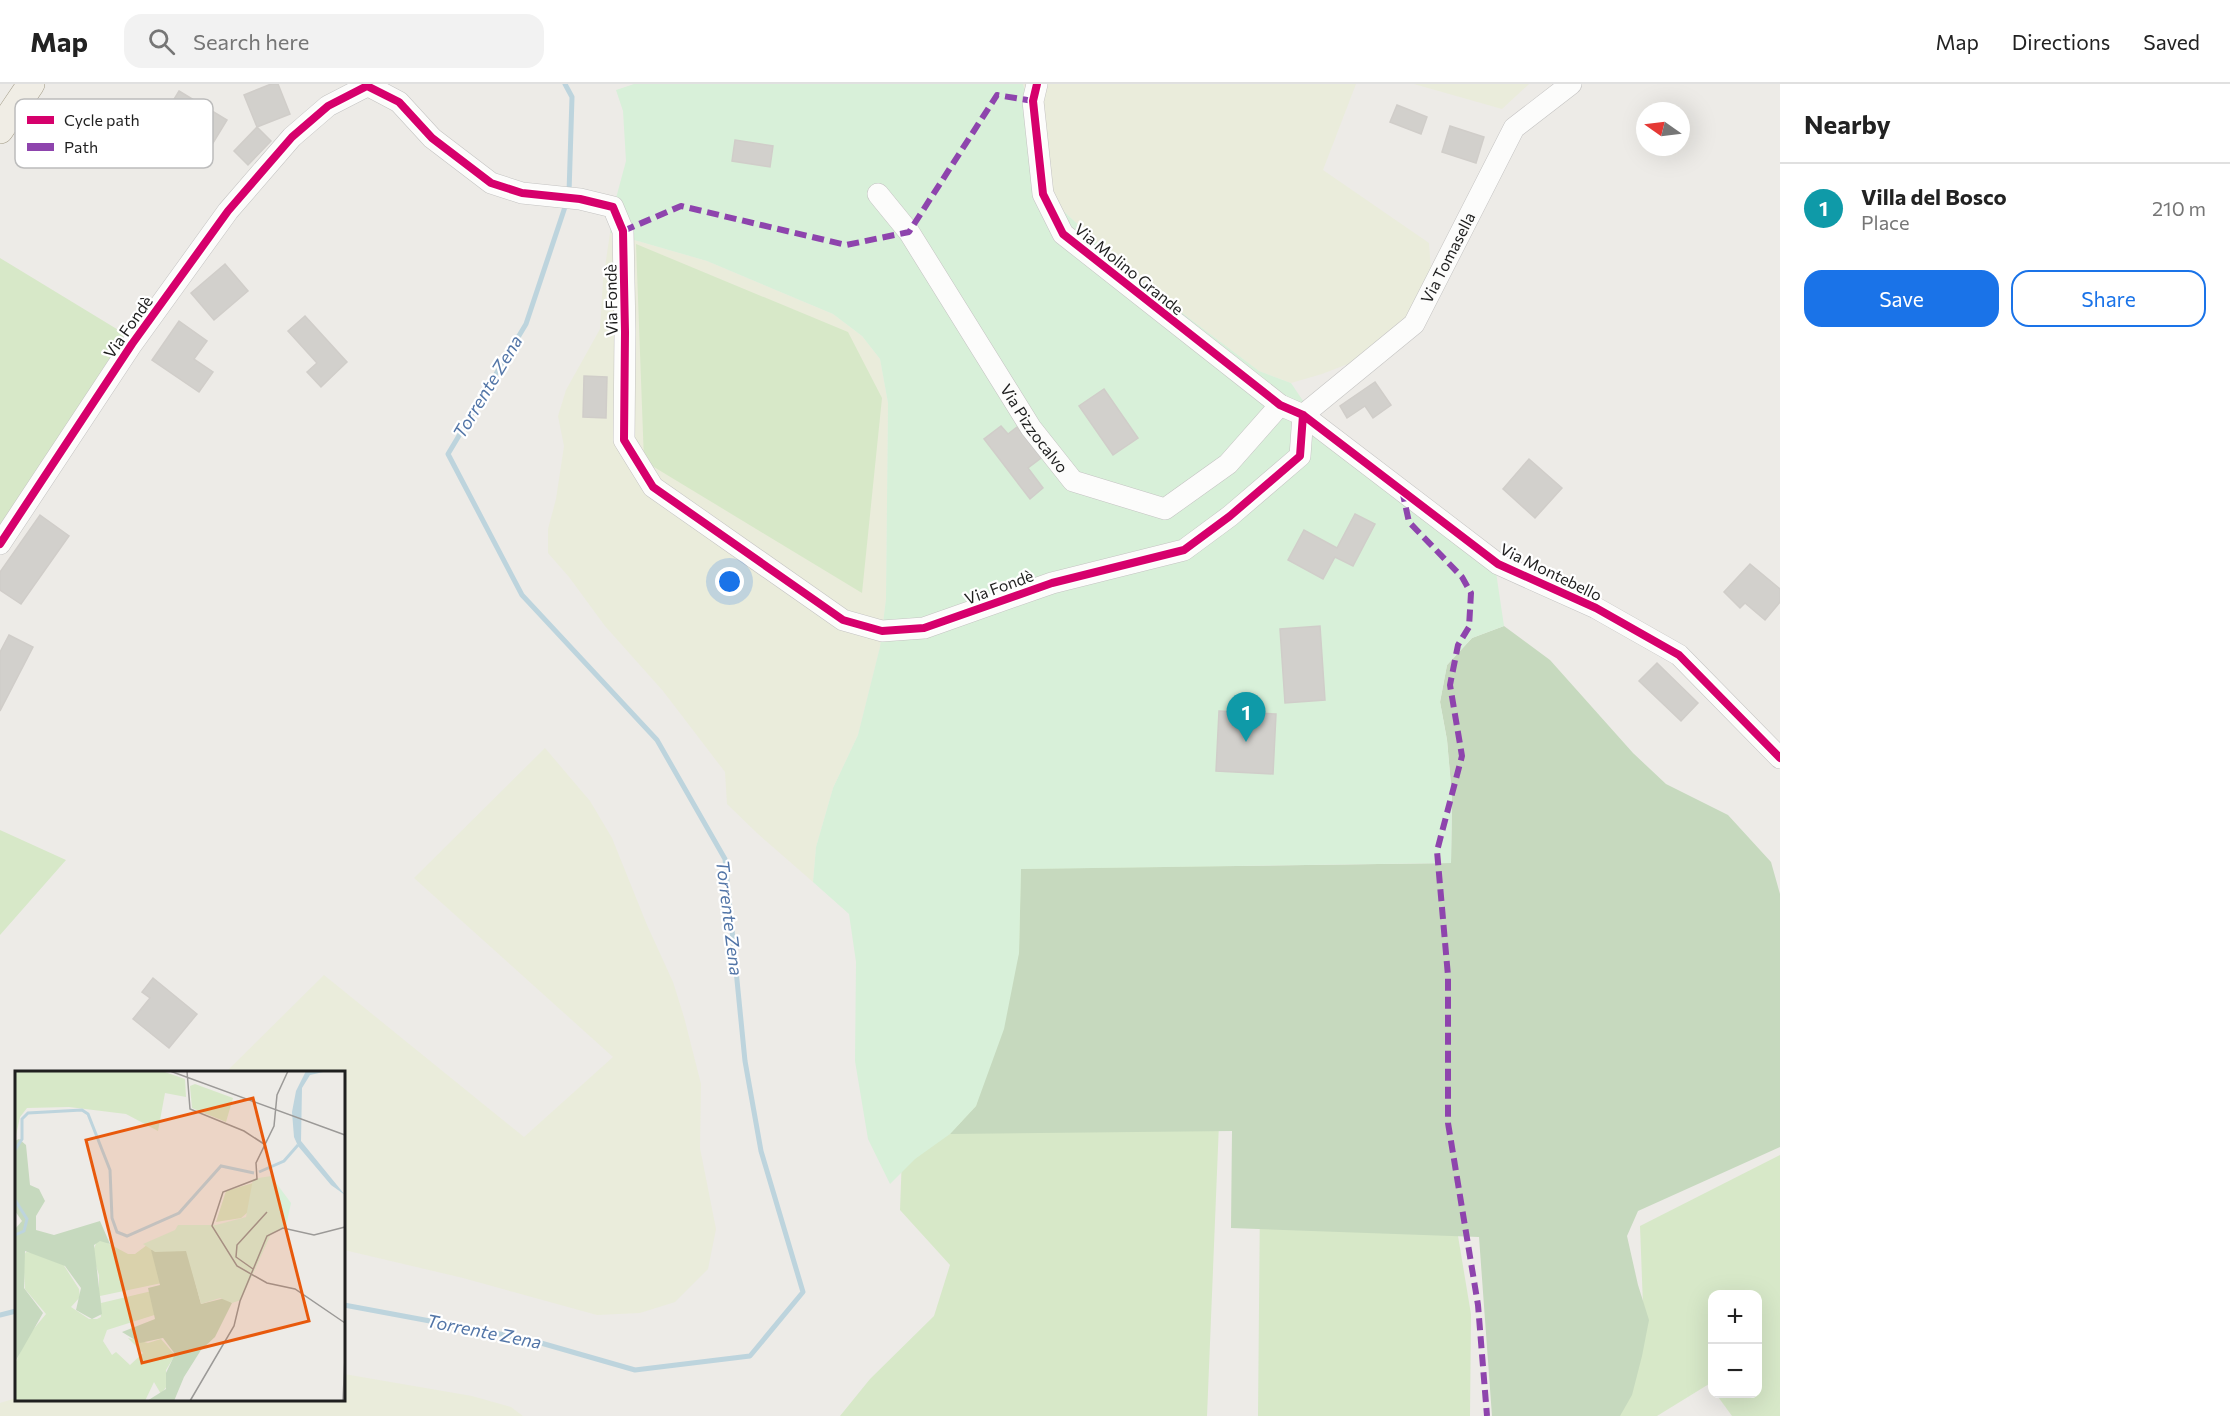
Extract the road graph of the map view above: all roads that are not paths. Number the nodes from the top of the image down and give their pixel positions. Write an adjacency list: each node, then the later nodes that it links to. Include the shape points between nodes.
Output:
1 (32, 84): 5 (main road)
2 (1037, 84): 9 (street, Via Molino Grande, via 1033,101 1043,194 1063,234)
3 (1570, 84): 10 (street, Via Tomasella, via 1514,128 1414,324)
4 (366, 85): 10 (street, Via Fondè, via 399,102 432,138 491,183 522,193 613,207 623,231 624,440 653,487 843,620 882,631 924,628 1052,583 1184,550 1300,456); 11 (street, Via Fondè, via 328,106 292,137 228,211 132,344)
5 (22, 99)
6 (15, 108): 7 (main road)
7 (0, 130)
8 (878, 194): 9 (street, Via Pizzocalvo, via 909,232 1031,428 1073,481 1165,509 1228,464)
9 (1280, 405): 10 (street, Via Molino Grande)
10 (1303, 415): 12 (street, Via Montebello, via 1498,564 1596,608 1679,655)
11 (0, 544)
12 (1780, 758)

